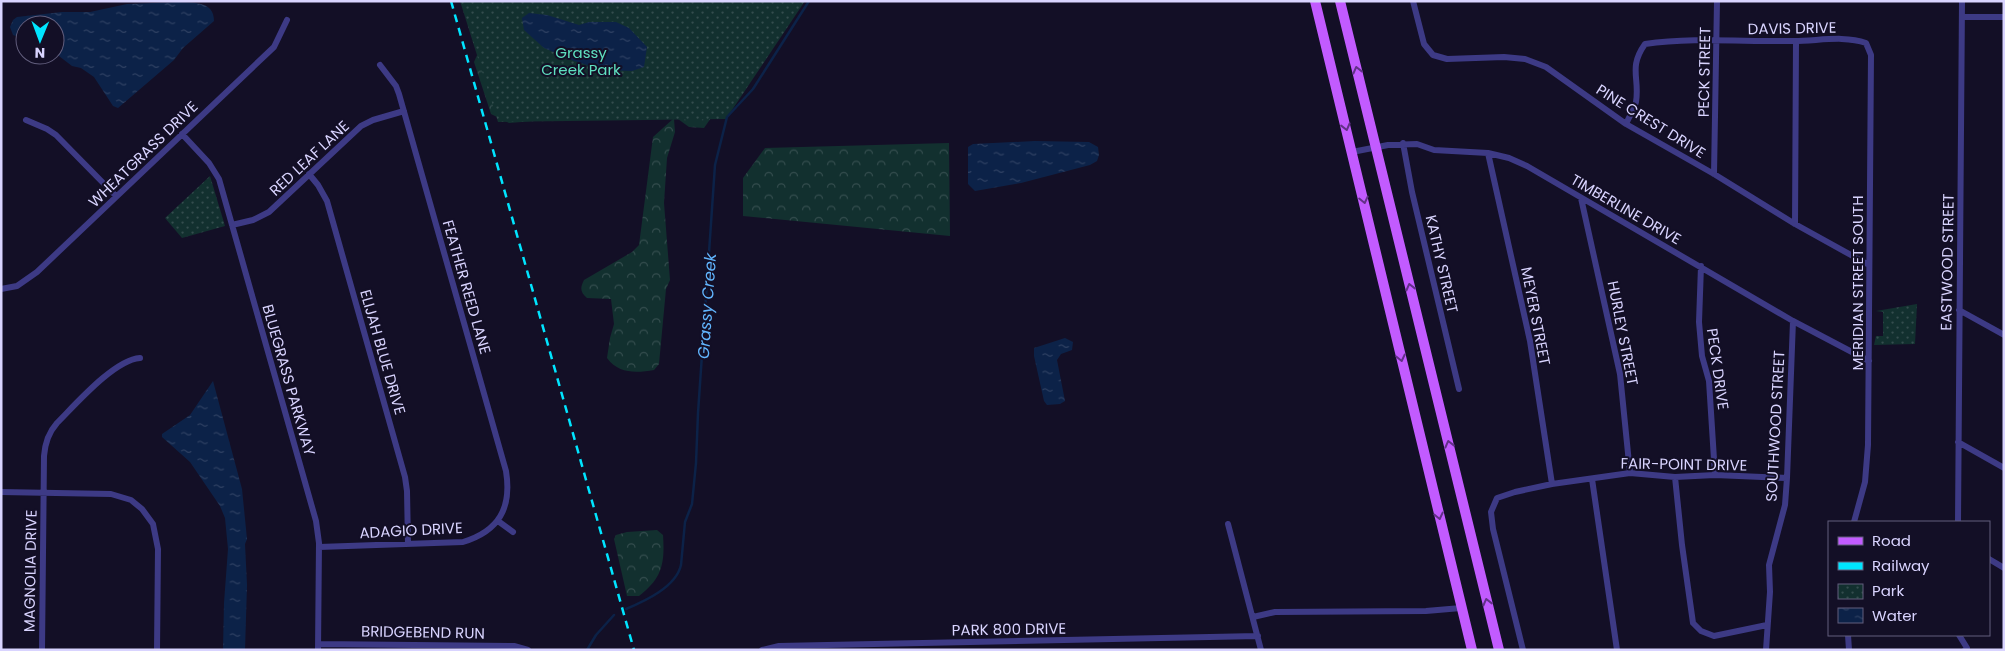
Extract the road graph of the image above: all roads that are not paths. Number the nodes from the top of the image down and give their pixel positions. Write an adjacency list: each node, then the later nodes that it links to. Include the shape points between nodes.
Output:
1 (1314, 1): 19 (main road, one-way to 19)
2 (1340, 1): 18 (main road, one-way to 2)
3 (1412, 1): 15 (street, PINE CREST DRIVE, via 1424,44 1433,55 1447,59 1525,59 1546,67)
4 (1717, 1): 9 (street, PECK STREET)
5 (1962, 1): 6 (street, EASTWOOD STREET)
6 (1962, 17): 7 (street); 30 (street, EASTWOOD STREET)
7 (2004, 17)
8 (287, 20): 16 (street, WHEATGRASS DRIVE, via 274,47)
9 (1717, 41): 10 (street, DAVIS DRIVE); 15 (street, via 1645,44 1636,56 1636,102); 22 (street, PECK STREET)
10 (1796, 41): 11 (street, DAVIS DRIVE, via 1855,39); 25 (street)
11 (1866, 43): 27 (street, MERIDIAN STREET SOUTH, via 1871,55)
12 (380, 65): 13 (street, FEATHER REED LANE, via 396,86)
13 (404, 111): 21 (street, RED LEAF LANE, via 362,126); 46 (street, FEATHER REED LANE, via 506,471 508,495)
14 (26, 120): 23 (street, via 56,135)
15 (1626, 124): 22 (street, PINE CREST DRIVE)
16 (182, 134): 23 (street, WHEATGRASS DRIVE); 26 (street, BLUEGRASS PARKWAY, via 215,171)
17 (1403, 144): 18 (street, TIMBERLINE DRIVE); 20 (street, TIMBERLINE DRIVE); 35 (street, KATHY STREET)
18 (1376, 148): 19 (street, TIMBERLINE DRIVE); 70 (main road, one-way to 18)
19 (1352, 152): 55 (main road, one-way to 55)
20 (1488, 154): 24 (street, TIMBERLINE DRIVE, via 1527,166); 43 (street, MEYER STREET, via 1530,341)
21 (309, 174): 26 (street, RED LEAF LANE, via 268,212); 51 (street, ELIJAH BLUE DRIVE, via 327,201 405,477)
22 (1714, 174): 25 (street, PINE CREST DRIVE)
23 (116, 196): 29 (street, WHEATGRASS DRIVE, via 30,278 17,286)
24 (1581, 198): 28 (street, TIMBERLINE DRIVE); 38 (street, HURLEY STREET, via 1620,374)
25 (1795, 224): 27 (street, PINE CREST DRIVE)
26 (232, 225): 52 (street, BLUEGRASS PARKWAY, via 316,521)
27 (1869, 265): 34 (street, MERIDIAN STREET SOUTH)
28 (1702, 266): 31 (street, TIMBERLINE DRIVE); 39 (street, PECK DRIVE, via 1699,322 1702,356 1709,381)
29 (1, 289)
30 (1959, 310): 32 (street); 36 (street, EASTWOOD STREET)
31 (1793, 321): 34 (street, TIMBERLINE DRIVE); 42 (street, SOUTHWOOD STREET)
32 (2004, 335)
33 (140, 358): 45 (street, via 114,369 53,427 44,449)
34 (1870, 361): 47 (street, MERIDIAN STREET SOUTH, via 1865,482)
35 (1459, 389)
36 (1958, 442): 37 (street); 48 (street, EASTWOOD STREET)
37 (2004, 468)
38 (1630, 473): 40 (street, FAIR-POINT DRIVE); 41 (street, FAIR-POINT DRIVE)
39 (1714, 475): 41 (street, FAIR-POINT DRIVE); 42 (street, FAIR-POINT DRIVE)
40 (1592, 478): 43 (street, FAIR-POINT DRIVE); 72 (street)
41 (1675, 478): 57 (street, via 1694,623 1714,636)
42 (1787, 478): 57 (street, SOUTHWOOD STREET, via 1785,505 1769,565)
43 (1552, 484): 71 (street, via 1497,498 1491,512)
44 (1, 492): 45 (street, MAGNOLIA DRIVE)
45 (43, 492): 64 (street, MAGNOLIA DRIVE); 65 (street, MAGNOLIA DRIVE, via 119,495 146,514 153,524 158,549)
46 (498, 521): 50 (street); 51 (street, ADAGIO DRIVE, via 488,531 463,542)
47 (1854, 521)
48 (1958, 521)
49 (1228, 524): 56 (street)
50 (514, 532)
51 (408, 544): 52 (street, ADAGIO DRIVE)
52 (319, 547): 61 (street, BLUEGRASS PARKWAY)
53 (1990, 560): 54 (street)
54 (2004, 568)
55 (1461, 608): 56 (street, via 1276,612); 69 (main road)
56 (1253, 617): 58 (street)
57 (1768, 625): 73 (street, SOUTHWOOD STREET)
58 (1258, 636): 67 (street, PARK 800 DRIVE, via 779,646); 68 (street)
59 (1848, 636): 74 (street)
60 (1960, 636): 63 (street)
61 (318, 647): 62 (street, BRIDGEBEND RUN)
62 (422, 647): 66 (street, BRIDGEBEND RUN, via 514,646)
63 (1968, 649)
64 (42, 650)
65 (157, 650)
66 (528, 650)
67 (762, 650)
68 (1262, 650)
69 (1472, 650)
70 (1499, 650)
71 (1522, 650)
72 (1617, 650)
73 (1766, 650)
74 (1848, 650)

